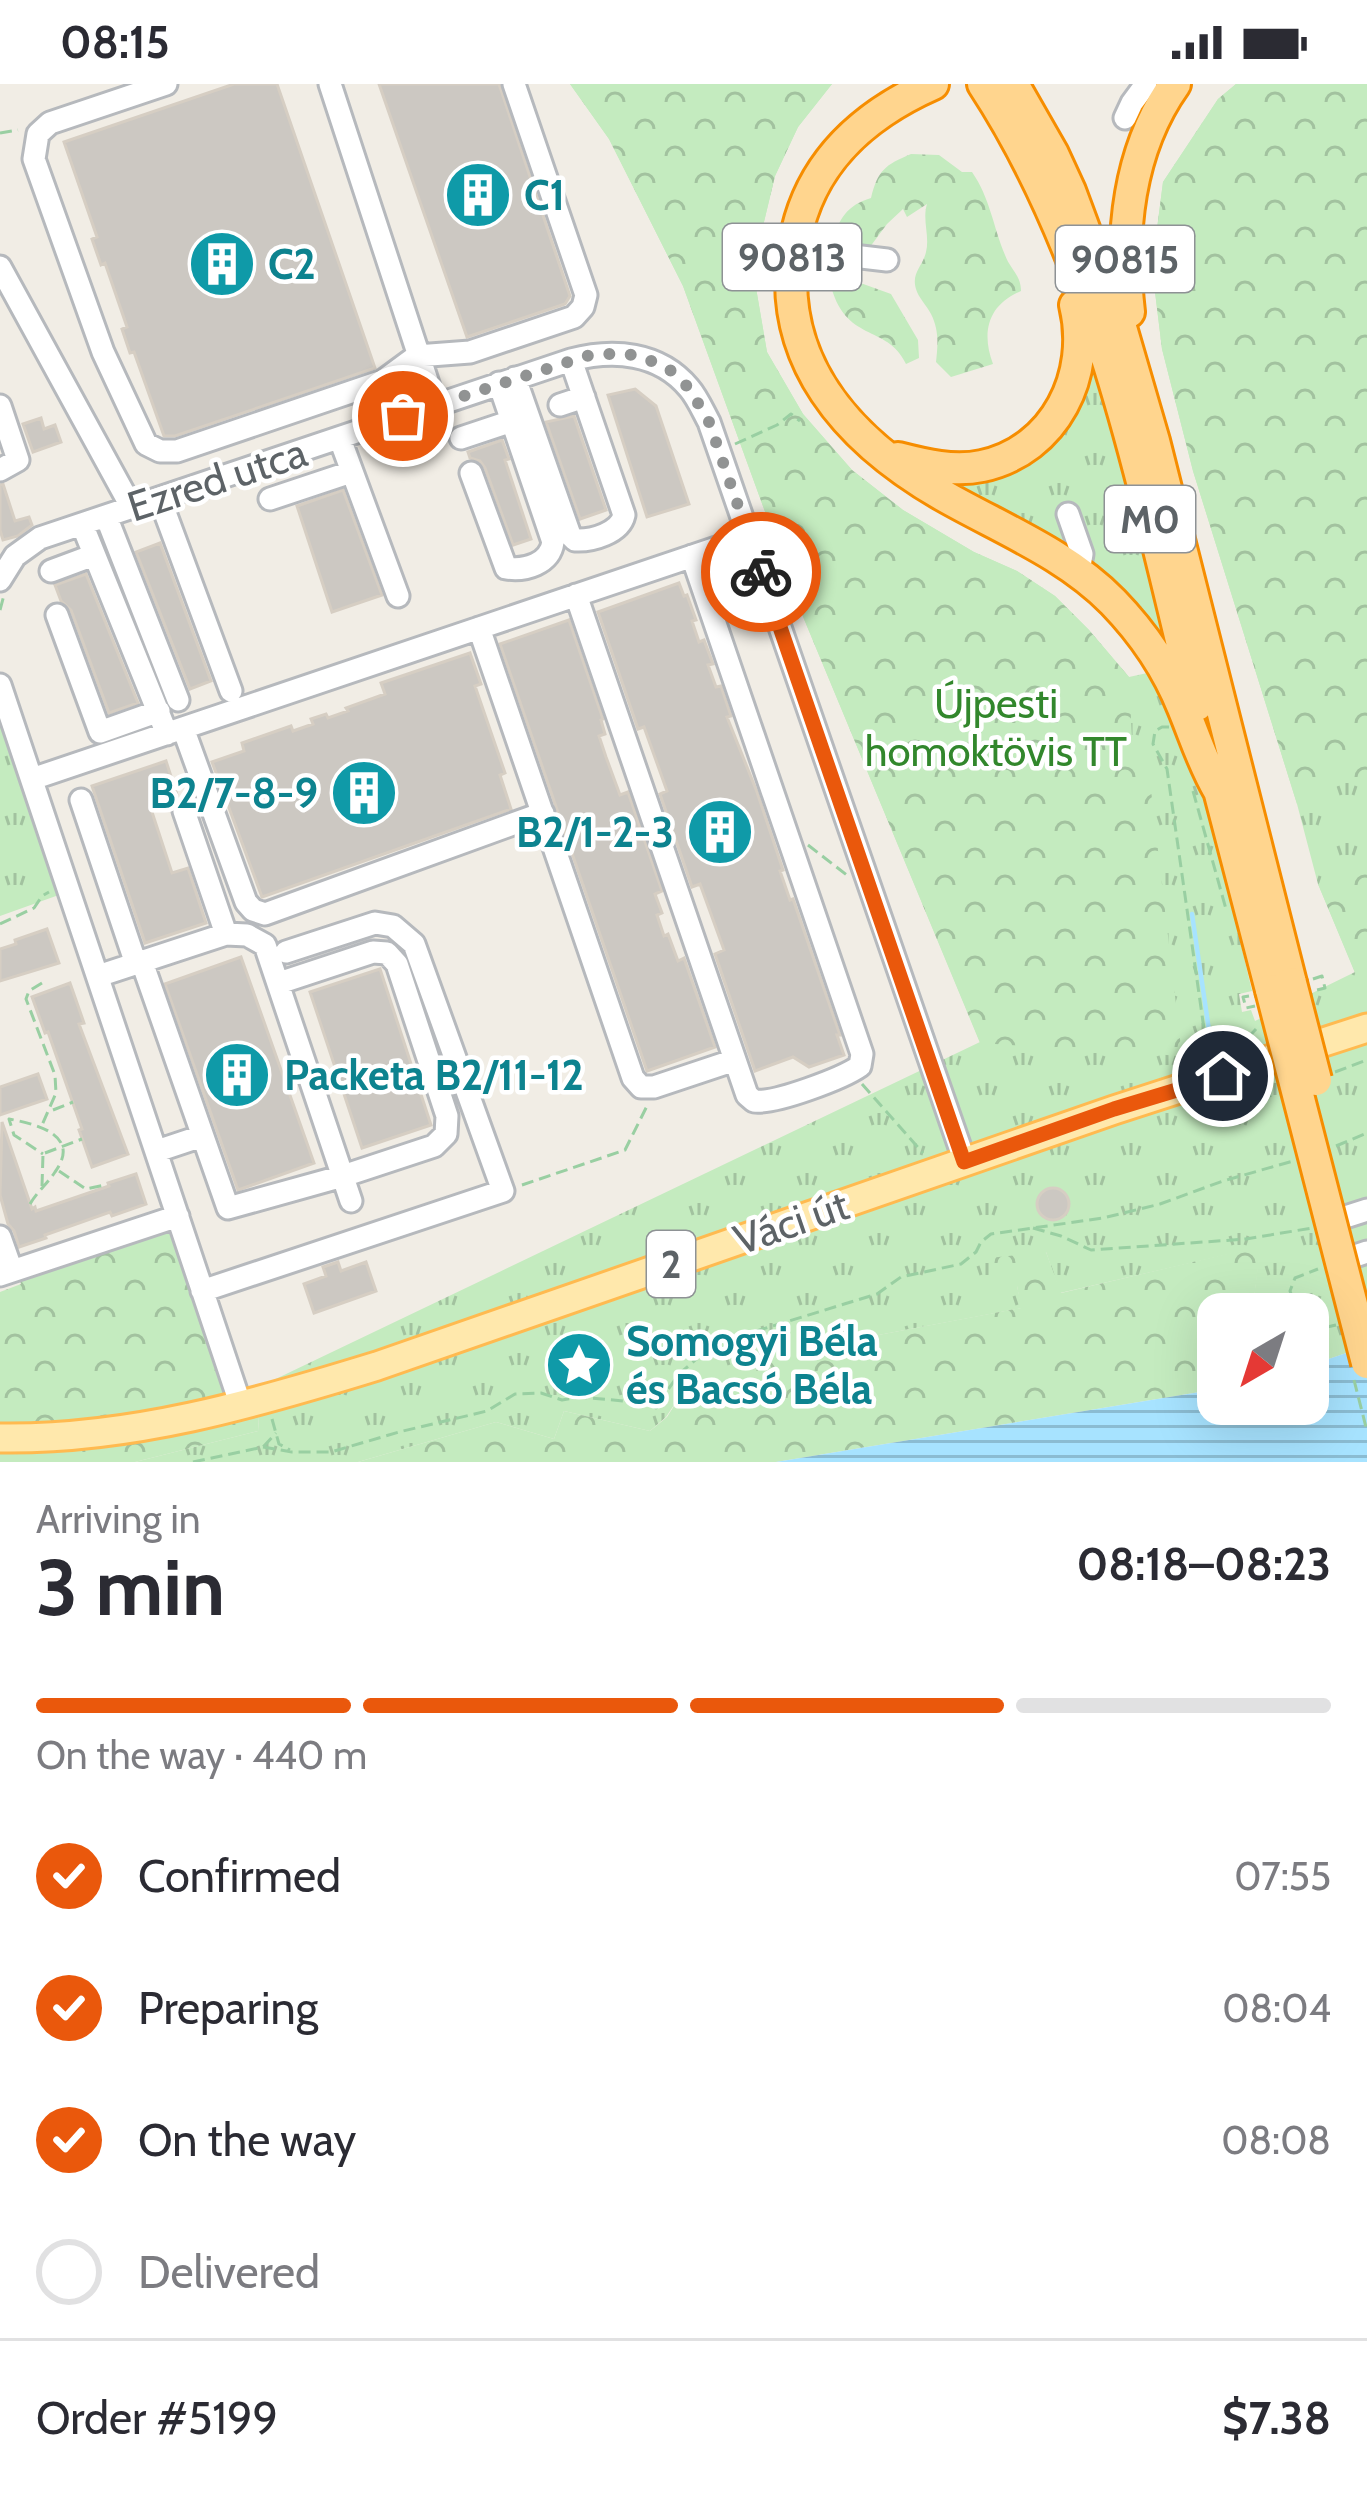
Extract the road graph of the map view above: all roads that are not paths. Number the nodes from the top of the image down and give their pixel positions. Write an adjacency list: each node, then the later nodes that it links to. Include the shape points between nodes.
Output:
1 (166, 84): 22 (street, via 50,123 38,134 34,159 146,444 177,451)
2 (330, 84): 14 (street)
3 (514, 84): 14 (street, via 586,296 583,307 470,352)
4 (932, 84): 10 (highway, 90813, via 869,119 831,158)
5 (983, 84): 11 (highway, M0)
6 (1013, 84): 25 (highway, M0, via 1088,235)
7 (1146, 84): 9 (street)
8 (1175, 84): 25 (highway, 90815, via 1147,137 1124,235 1130,320)
9 (1125, 118)
10 (793, 249): 12 (street); 26 (highway, 90813, via 794,324 815,378)
11 (1067, 252): 26 (highway, 90813, via 1080,353 1069,397 1037,440 980,467); 52 (highway, M0, via 1122,413)
12 (887, 260)
13 (0, 267): 33 (street)
14 (417, 356): 19 (street); 22 (street, via 383,382)
15 (571, 360): 16 (street, Ezred utca); 17 (street); 37 (street, Ezred utca, via 643,357 689,388)
16 (507, 381): 17 (street, via 570,535 582,541 617,529 624,515); 19 (street, Ezred utca); 21 (street)
17 (584, 397): 18 (street)
18 (560, 404)
19 (435, 405): 24 (street, Ezred utca)
20 (0, 406): 28 (street)
21 (512, 421): 23 (street); 31 (street, via 531,507 553,542 544,561 506,568)
22 (224, 434): 29 (street)
23 (461, 438)
24 (340, 439): 27 (street, Ezred utca); 30 (street)
25 (1154, 441): 61 (highway, M0)
26 (887, 455): 41 (highway)
27 (280, 458): 29 (street, Ezred utca); 30 (street, via 280,495)
28 (9, 465)
29 (236, 472): 32 (street, Ezred utca)
30 (351, 472): 44 (street)
31 (471, 472)
32 (160, 499): 33 (street, Ezred utca); 48 (street)
33 (132, 508): 35 (street, Ezred utca)
34 (1068, 514): 41 (street, via 1082,554)
35 (106, 516): 36 (street, Ezred utca); 49 (street)
36 (82, 524): 38 (street); 42 (street, Ezred utca, via 27,546)
37 (749, 537): 39 (street); 66 (street, Ezred utca)
38 (94, 555): 40 (street); 49 (street)
39 (692, 556): 43 (street); 63 (street, via 862,1054 852,1072 765,1102 747,1095)
40 (51, 571)
41 (1078, 572): 52 (highway, via 1114,602 1164,667)
42 (0, 580)
43 (576, 595): 46 (street); 63 (street)
44 (398, 596)
45 (57, 615): 49 (street, via 100,732)
46 (479, 628): 50 (street); 55 (street)
47 (0, 685): 51 (street)
48 (231, 691)
49 (168, 706): 50 (street)
50 (175, 731): 51 (street); 55 (street, via 246,902 266,914)
51 (32, 779): 59 (street)
52 (1220, 791): 61 (highway, M0)
53 (81, 800): 58 (street)
54 (184, 812): 56 (street)
55 (543, 813): 63 (street, via 633,1078 654,1087)
56 (226, 934): 58 (street); 60 (street, via 265,946)
57 (286, 952): 75 (street, via 375,923 414,944 503,1191)
58 (139, 963): 59 (street); 64 (street)
59 (98, 976): 65 (street)
60 (279, 983): 67 (street); 67 (street, via 387,953 448,1115 434,1146)
61 (1281, 987): 73 (highway, M0, bridge); 76 (highway, M0, bridge)
62 (1367, 1028): 66 (main road, Váci út / 2, via 1215,1067)
63 (735, 1060)
64 (202, 1136): 65 (street); 67 (street, via 228,1208)
65 (157, 1151): 70 (street)
66 (964, 1162): 77 (main road, Váci út / 2)
67 (344, 1176): 68 (street)
68 (352, 1201)
69 (1367, 1210): 71 (street)
70 (178, 1216): 74 (street); 75 (street)
71 (1339, 1219)
72 (0, 1237): 74 (street)
73 (1361, 1263)
74 (6, 1273)
75 (202, 1291): 77 (street)
76 (1367, 1363)
77 (241, 1406): 78 (main road, Váci út / 2, via 113,1432)
78 (0, 1438)

